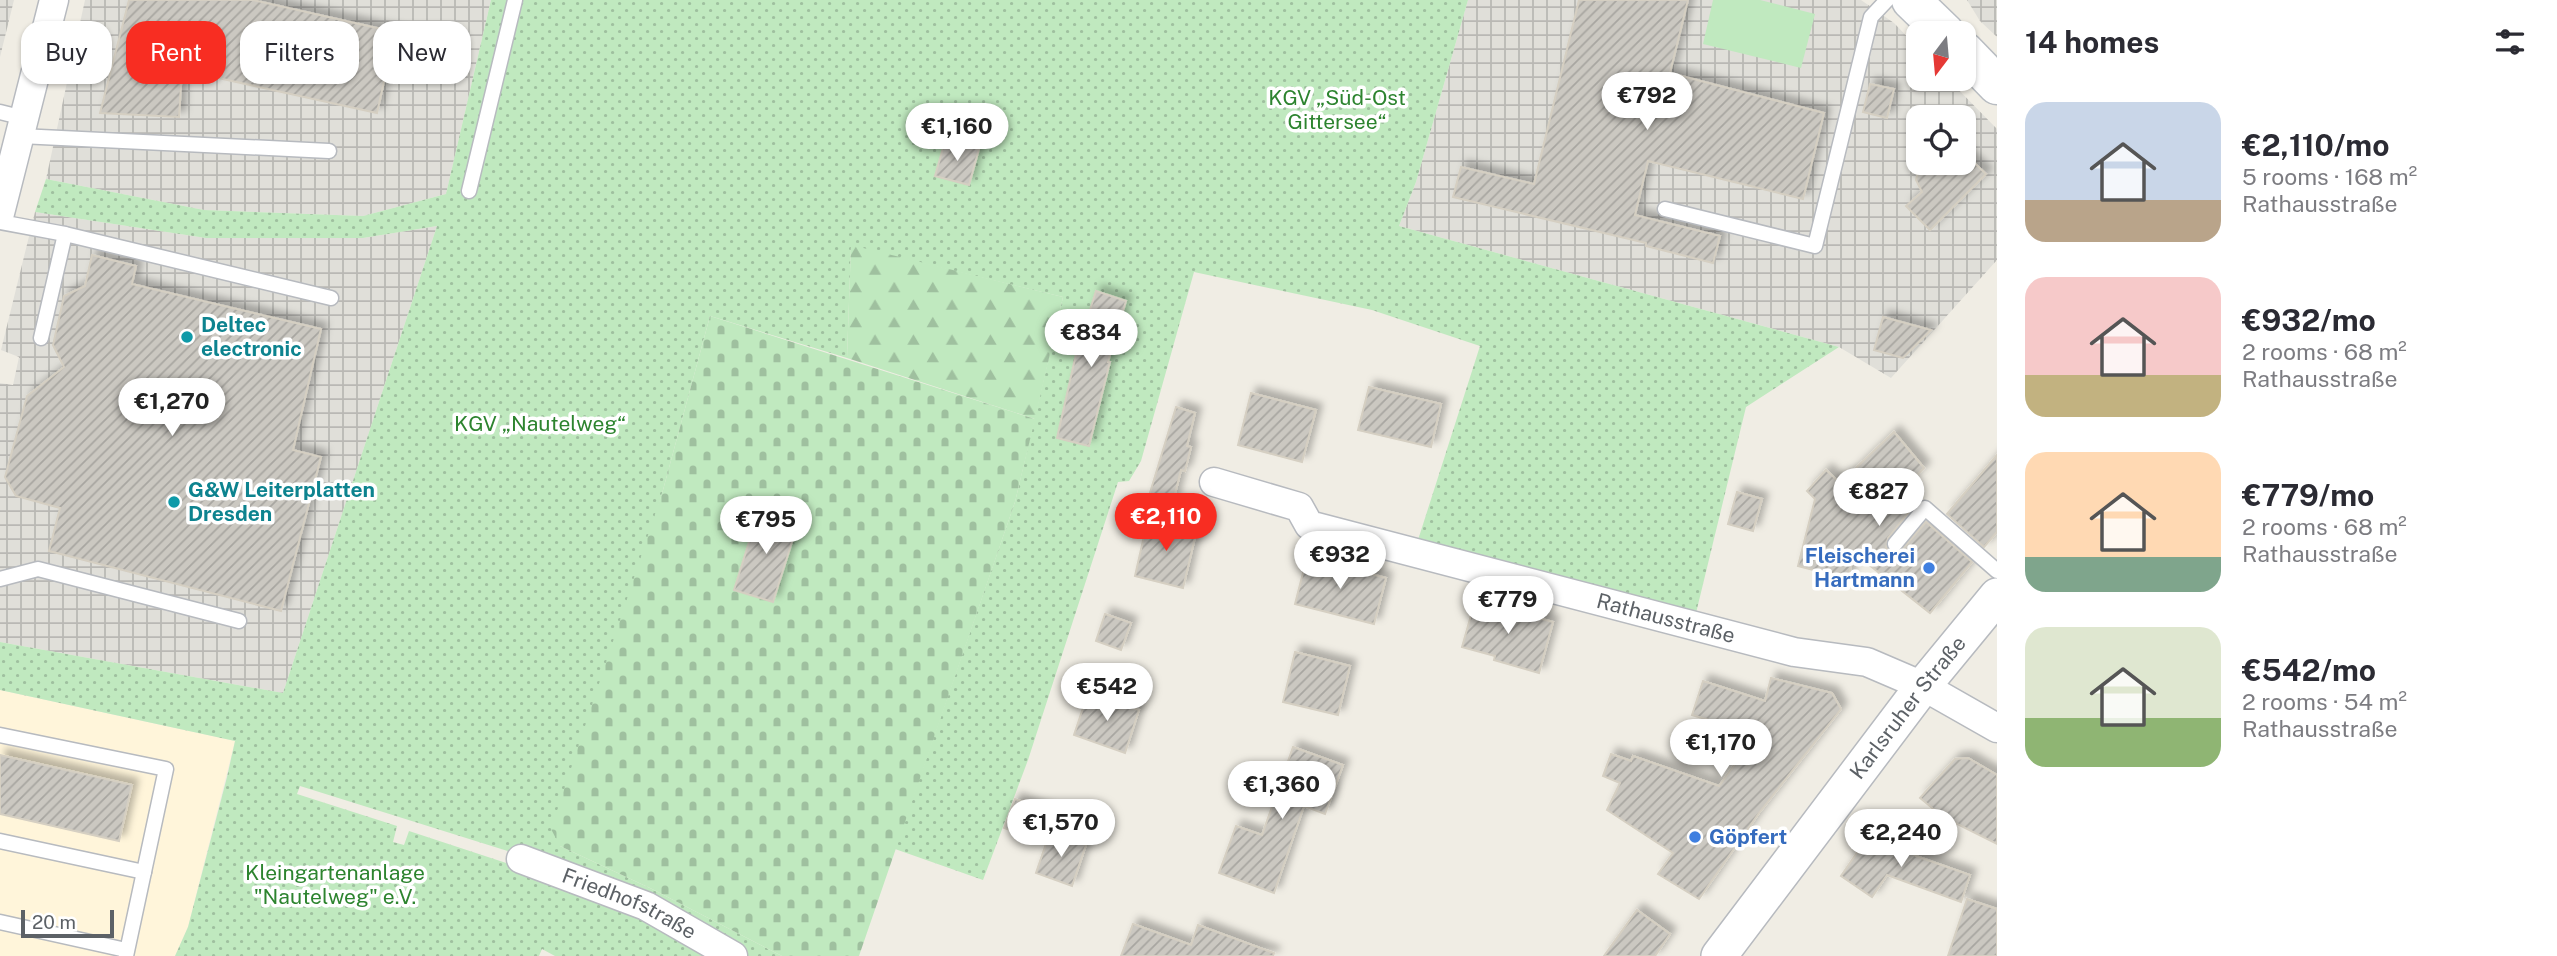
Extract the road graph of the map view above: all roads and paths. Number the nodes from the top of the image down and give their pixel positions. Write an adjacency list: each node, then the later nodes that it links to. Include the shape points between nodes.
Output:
1 (54, 0): 8 (street)
2 (515, 0): 10 (lane)
3 (1887, 0): 11 (lane, via 1871,17 1815,246)
4 (1911, 0): 5 (main road)
5 (1933, 21)
6 (1976, 63): 7 (main road)
7 (1997, 85)
8 (15, 122): 9 (lane); 12 (street)
9 (330, 151)
10 (469, 191)
11 (1664, 209)
12 (0, 213)
13 (0, 222): 14 (lane)
14 (65, 234): 15 (lane); 16 (lane)
15 (331, 298)
16 (41, 338)
17 (1214, 482): 23 (street, Rathausstraße, via 1299,507 1309,525 1794,652 1867,662)
18 (1895, 544): 19 (lane, via 1925,508)
19 (1997, 571)
20 (0, 579): 22 (lane, via 38,569)
21 (1997, 596): 23 (street, Karlsruher Straße)
22 (239, 621)
23 (1923, 686): 24 (street, Rathausstraße); 32 (street, Karlsruher Straße)
24 (1997, 728)
25 (0, 735): 28 (lane, via 166,769)
26 (0, 841): 28 (lane)
27 (521, 859): 31 (street, Friedhofstraße, via 649,897)
28 (144, 872): 30 (lane)
29 (0, 922): 30 (lane)
30 (126, 953)
31 (733, 956)
32 (1719, 956)

